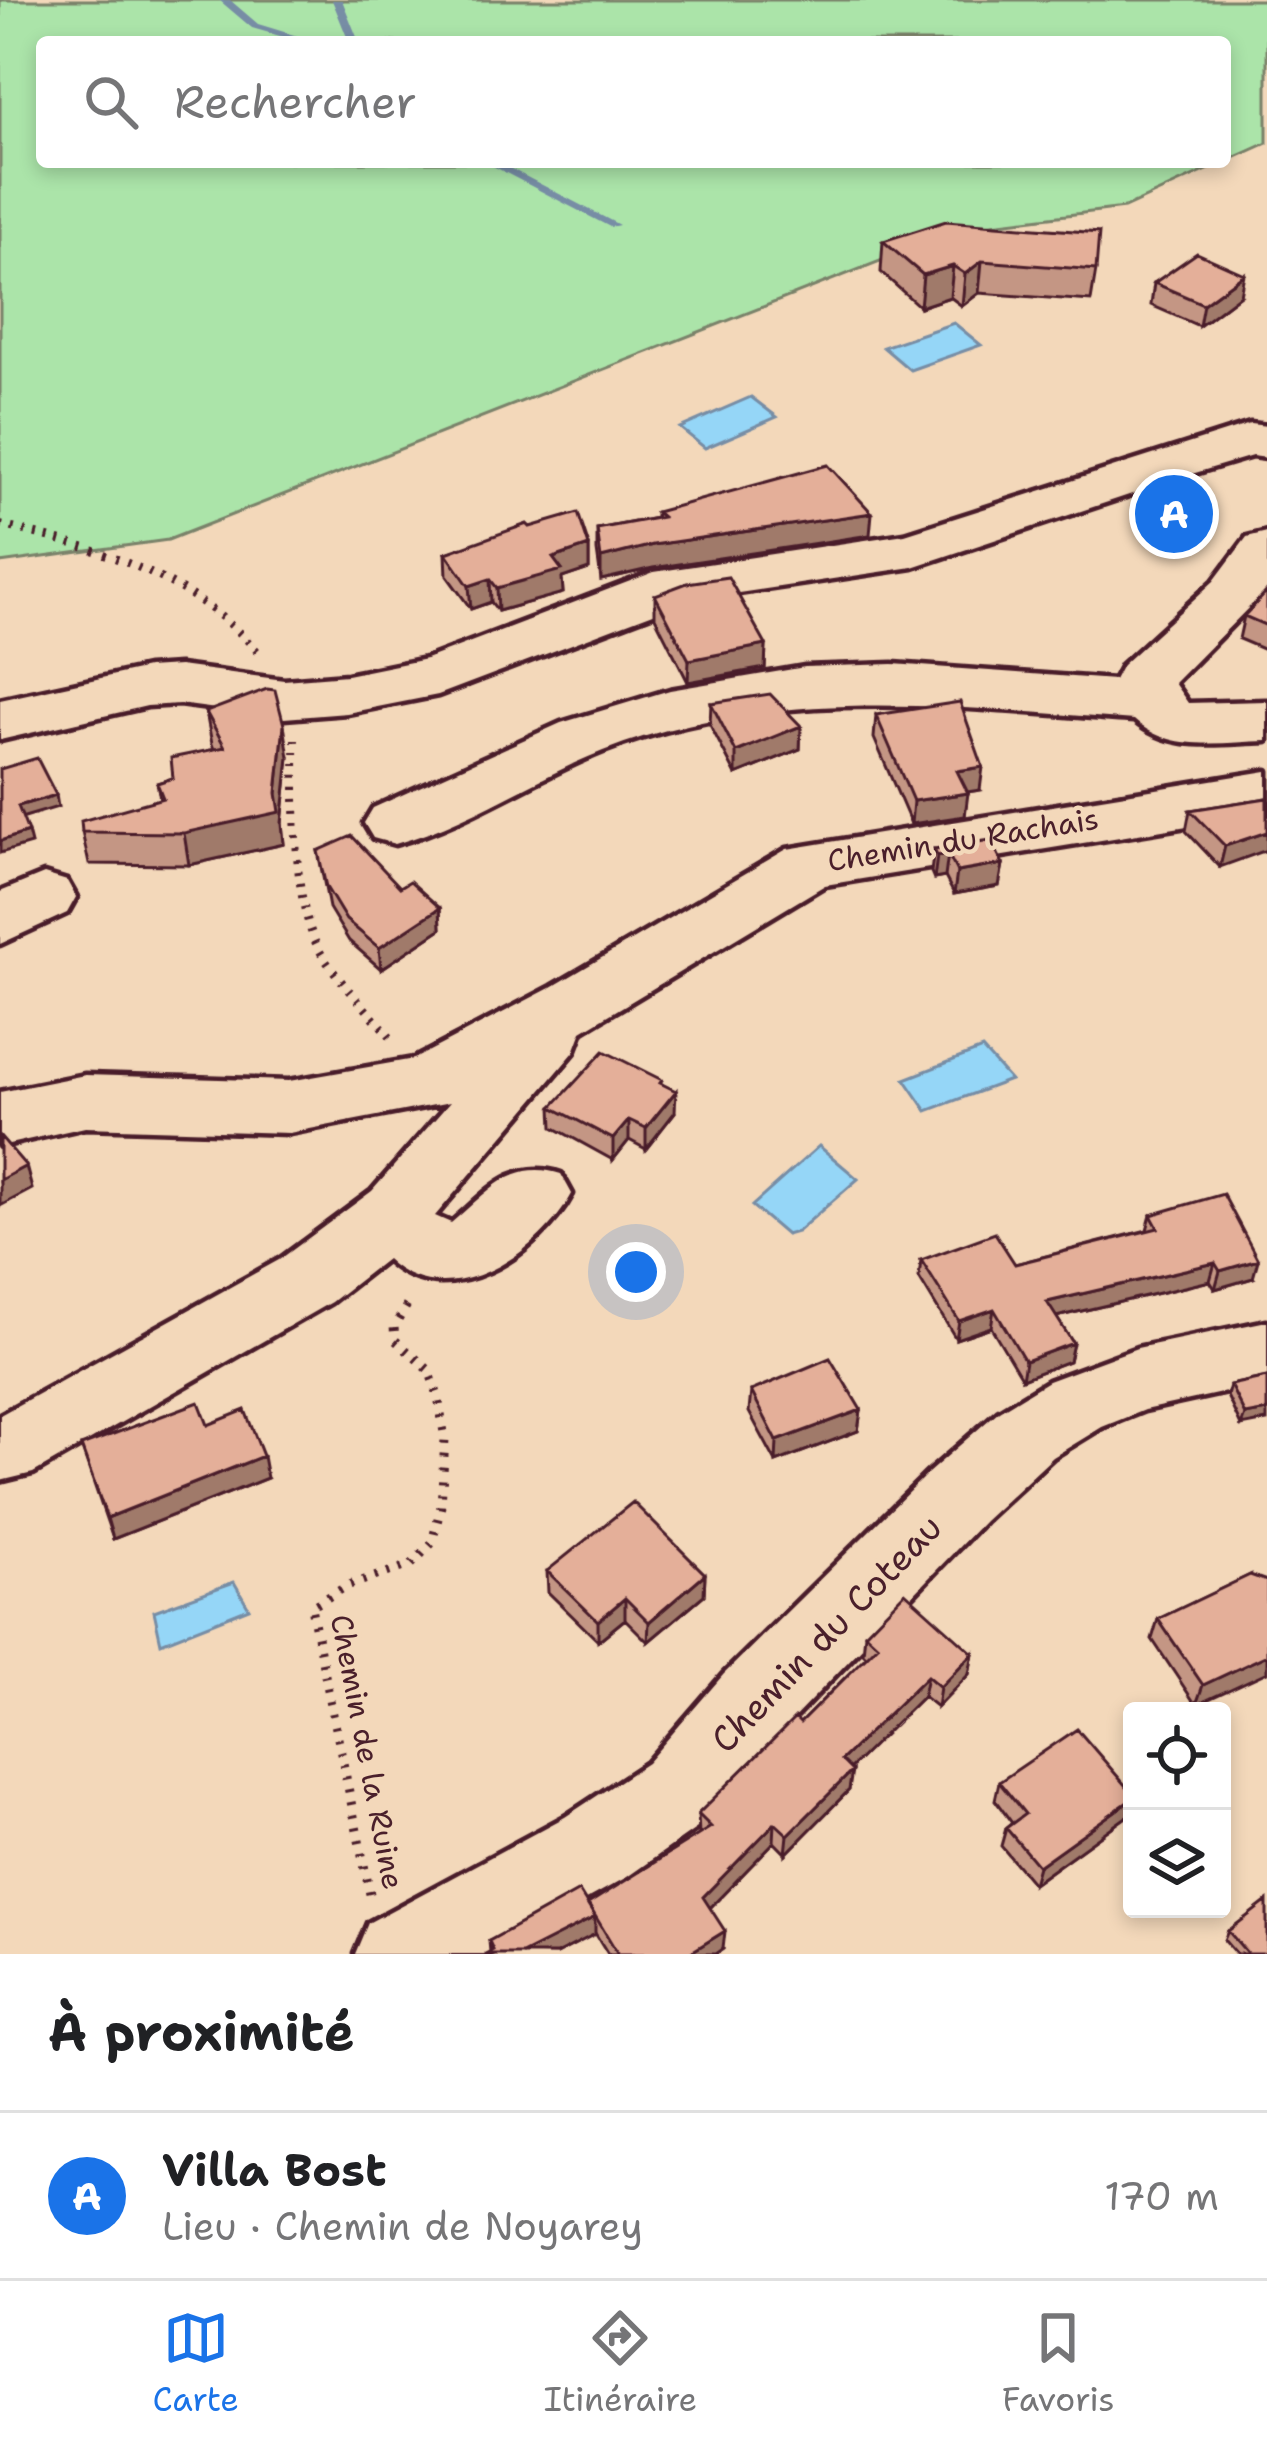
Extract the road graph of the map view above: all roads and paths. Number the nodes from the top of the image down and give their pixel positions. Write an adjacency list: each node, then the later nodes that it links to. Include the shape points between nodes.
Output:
1 (1267, 442): 4 (street, via 1176,462 913,550 674,585 438,676)
2 (0, 525): 4 (path, via 125,558 223,612)
3 (1267, 549): 5 (street, via 1234,593 1143,679)
4 (284, 699): 6 (street, via 147,687); 11 (path, via 298,752 296,835 310,930 324,958)
5 (1150, 702): 7 (street, via 1174,723); 9 (street, via 893,683 805,686 670,710 582,737)
6 (0, 719)
7 (1267, 721)
8 (1267, 792): 10 (street, Chemin du Rachais, via 809,865)
9 (395, 824)
10 (576, 1004): 11 (street, Chemin du Rachais); 14 (street)
11 (428, 1083): 12 (street, Chemin du Rachais, via 289,1106 85,1100)
12 (0, 1119)
13 (536, 1194): 14 (street, via 466,1252 426,1252)
14 (397, 1211): 17 (street, via 305,1281)
15 (413, 1295): 18 (path, Chemin de la Ruine, via 394,1327 395,1340 429,1370 438,1396 445,1439 432,1543 411,1565 311,1606)
16 (1267, 1352): 18 (street, Chemin du Coteau, via 1137,1380 1075,1404 1026,1435 754,1701 676,1792 596,1847)
17 (6, 1450)
18 (386, 1927)

